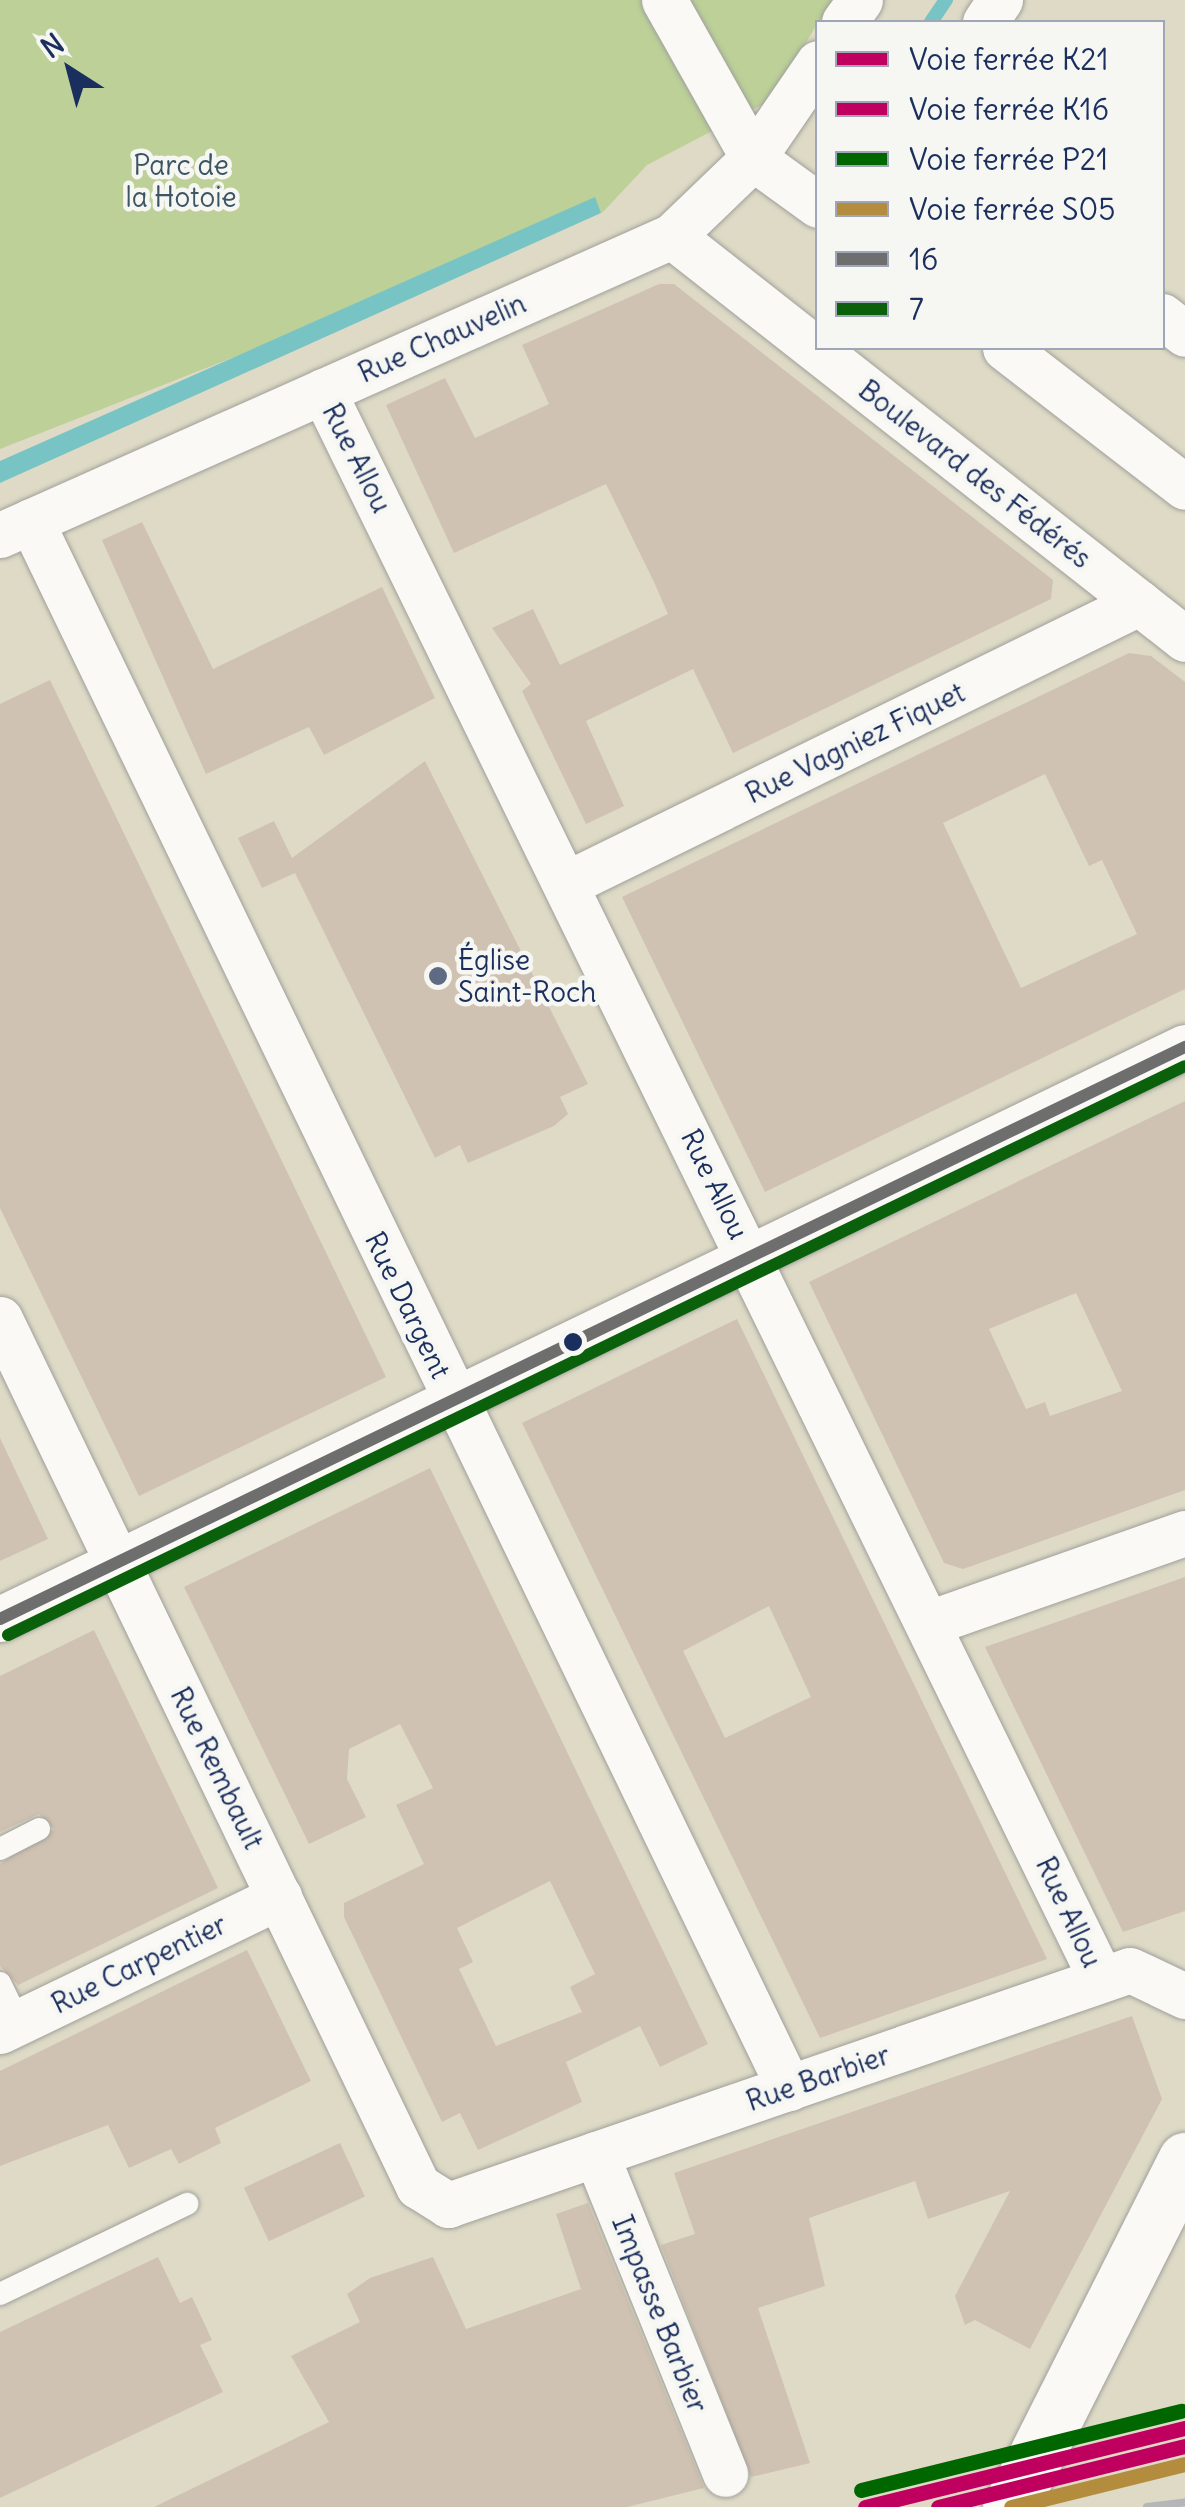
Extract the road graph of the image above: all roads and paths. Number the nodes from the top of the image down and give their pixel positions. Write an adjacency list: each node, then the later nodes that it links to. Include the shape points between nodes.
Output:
1 (664, 0): 3 (street)
2 (815, 67): 3 (street, Rue Chauvelin)
3 (753, 158): 4 (street); 5 (street, Rue Chauvelin)
4 (815, 202)
5 (672, 236): 8 (street, Boulevard des Fédérés); 11 (street, Rue Chauvelin)
6 (1165, 318): 7 (street)
7 (1185, 334)
8 (815, 348)
9 (817, 350): 14 (street, Boulevard des Fédérés)
10 (1008, 350): 12 (street)
11 (323, 391): 13 (street, Rue Chauvelin); 16 (street, Rue Allou)
12 (1185, 487)
13 (15, 528): 20 (street, Rue Dargent)
14 (1139, 603): 15 (street, Boulevard des Fédérés); 16 (street, Rue Vagniez Fiquet)
15 (1185, 638)
16 (570, 882): 18 (street, Rue Allou)
17 (1185, 1046): 18 (street)
18 (750, 1257): 20 (street); 24 (street, Rue Allou)
19 (0, 1318): 22 (street, Rue Rembault)
20 (454, 1400): 22 (street); 31 (street, Rue Dargent)
21 (1185, 1533): 24 (street)
22 (118, 1562): 23 (street); 27 (street, Rue Rembault)
23 (0, 1619)
24 (932, 1622): 28 (street, Rue Allou)
25 (39, 1830): 26 (lane)
26 (0, 1850)
27 (279, 1897): 30 (street, Rue Carpentier); 35 (street, Rue Rembault, via 418,2186)
28 (1102, 1980): 29 (street, Rue Barbier, via 1130,1970); 31 (street, Rue Barbier)
29 (1185, 1996)
30 (6, 2012)
31 (788, 2088): 32 (street, Rue Barbier)
32 (596, 2154): 35 (street, Rue Barbier); 37 (street, Impasse Barbier)
33 (1185, 2160): 38 (main road)
34 (187, 2204): 36 (lane)
35 (448, 2206)
36 (0, 2294)
37 (724, 2474)
38 (1010, 2507)

